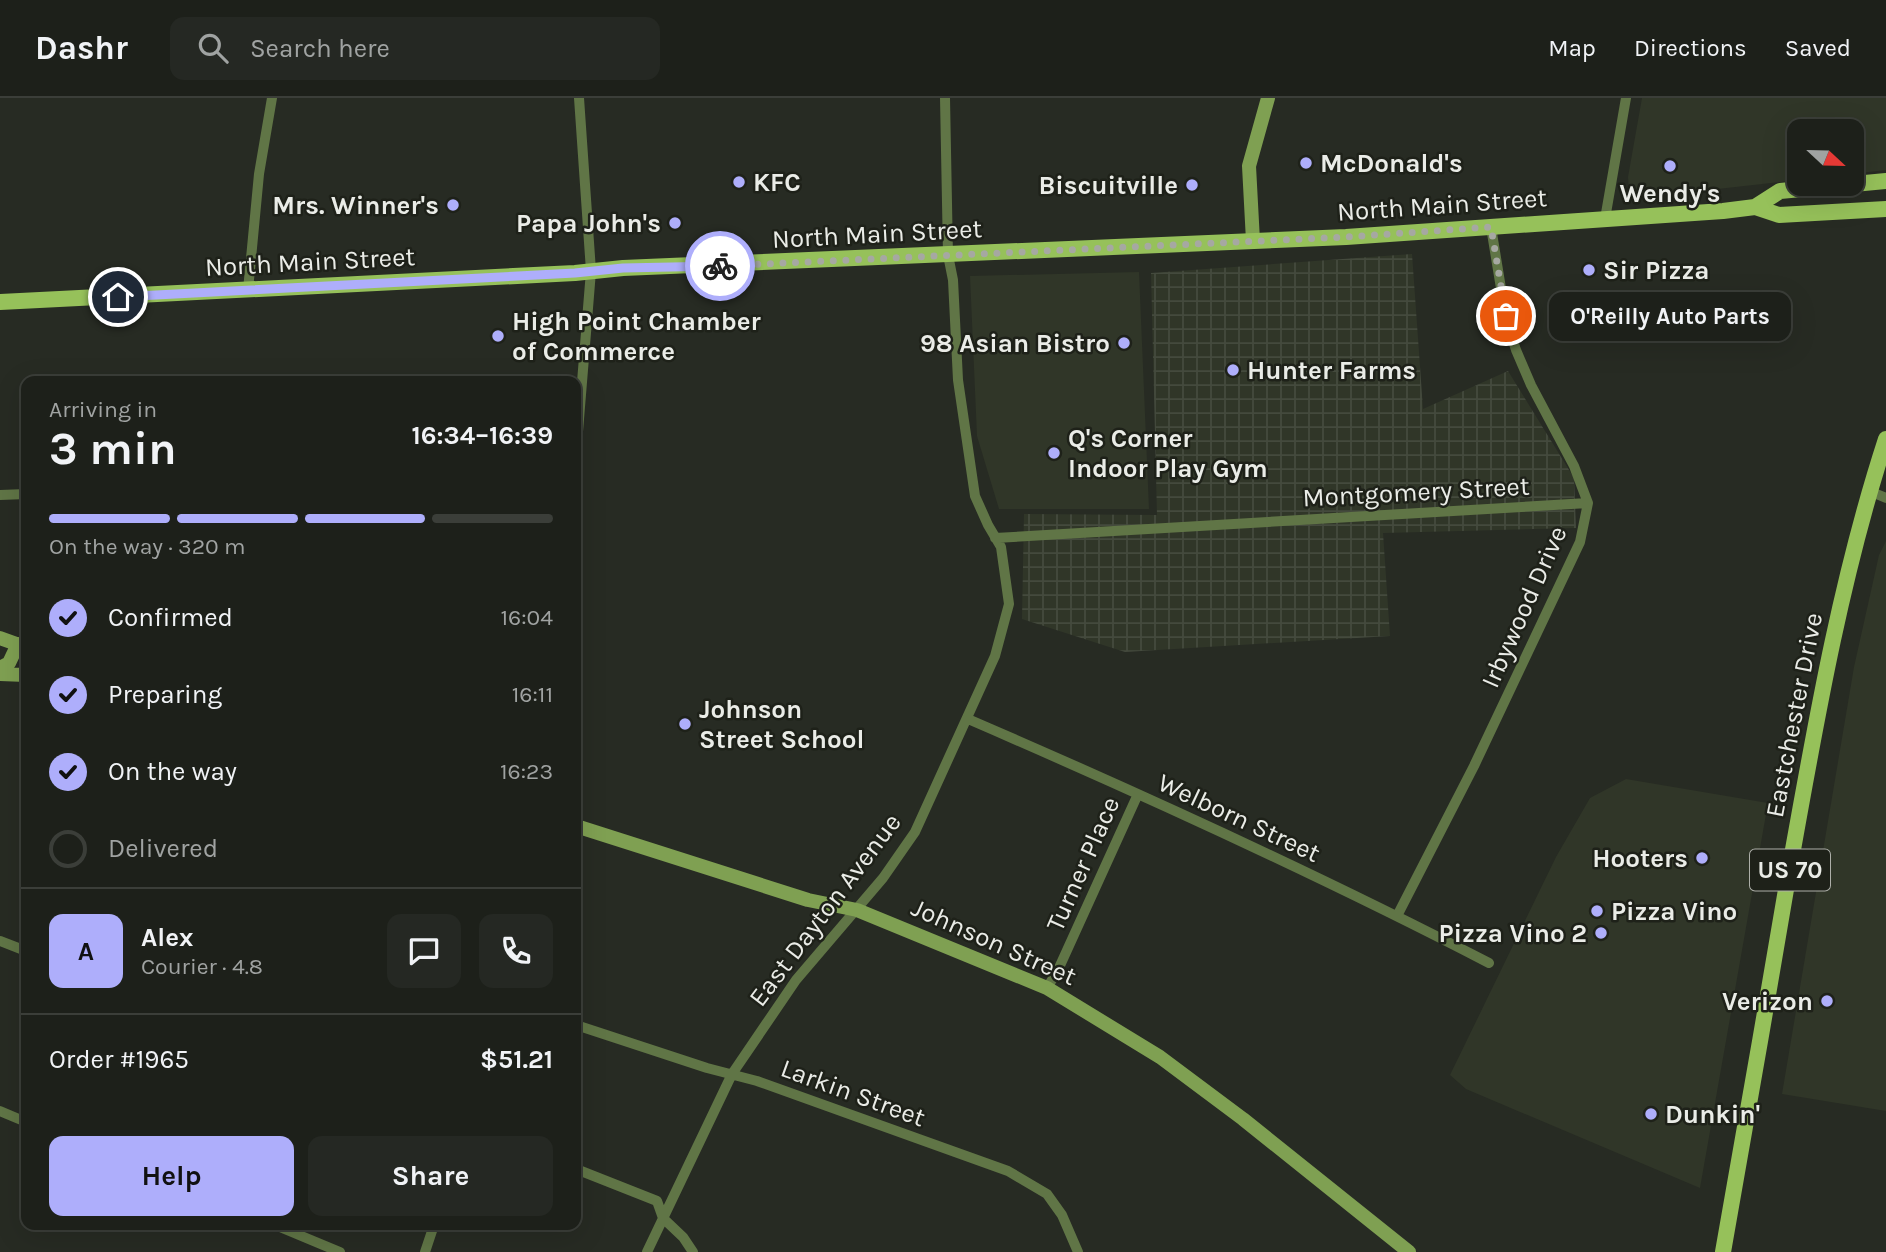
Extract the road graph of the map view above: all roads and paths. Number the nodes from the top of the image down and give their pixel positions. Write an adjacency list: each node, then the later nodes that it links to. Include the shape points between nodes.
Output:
1 (272, 98): 14 (street)
2 (579, 98): 13 (street)
3 (945, 98): 12 (street, East Dayton Avenue)
4 (1268, 98): 11 (street, via 1249,166)
5 (1626, 98): 9 (street)
6 (1886, 181): 7 (main road, North Main Street, via 1780,191)
7 (1755, 206): 8 (main road, North Main Street, via 1779,215); 9 (main road, North Main Street)
8 (1886, 209)
9 (1605, 219): 10 (main road, North Main Street)
10 (1491, 227): 11 (main road, North Main Street); 22 (street, Irbywood Drive, via 1516,350)
11 (1253, 241): 12 (main road, North Main Street)
12 (948, 255): 13 (main road, North Main Street); 23 (street, East Dayton Avenue, via 958,380 975,496)
13 (591, 271): 14 (main road, North Main Street); 16 (street)
14 (248, 290): 15 (main road, North Main Street)
15 (0, 302)
16 (581, 376)
17 (1886, 439): 18 (main road, Eastchester Drive / US 70)
18 (1869, 491): 21 (street); 53 (main road, Eastchester Drive / US 70, via 1809,764)
19 (21, 494): 20 (street)
20 (0, 495)
21 (1886, 498)
22 (1588, 503): 23 (street, Montgomery Street); 34 (street, Irbywood Drive, via 1580,542)
23 (995, 537): 30 (street, East Dayton Avenue, via 1001,547 1009,604 995,656)
24 (0, 638): 25 (street)
25 (21, 646)
26 (21, 647): 27 (street)
27 (0, 668)
28 (0, 674): 29 (street)
29 (21, 675)
30 (968, 719): 31 (street, Welborn Street); 33 (street, East Dayton Avenue, via 915,832)
31 (1138, 794): 34 (street, Welborn Street); 38 (street, Turner Place)
32 (581, 828): 33 (street, Johnson Street, via 808,900)
33 (857, 910): 38 (street, Johnson Street); 40 (street, East Dayton Avenue, via 796,980)
34 (1397, 916): 37 (street, Welborn Street)
35 (0, 941): 36 (street)
36 (21, 949)
37 (1489, 963)
38 (1047, 988): 52 (street, Johnson Street, via 1160,1057)
39 (581, 1027): 40 (street, Larkin Street)
40 (732, 1074): 44 (street, East Dayton Avenue); 51 (street, Larkin Street, via 1008,1171 1047,1194 1062,1215)
41 (0, 1111): 42 (street)
42 (21, 1120)
43 (581, 1171): 44 (street, via 657,1201)
44 (663, 1218): 49 (street, East Dayton Avenue); 50 (street)
45 (287, 1230): 47 (street)
46 (432, 1230): 48 (street)
47 (340, 1252)
48 (425, 1252)
49 (647, 1252)
50 (693, 1252)
51 (1077, 1252)
52 (1409, 1252)
53 (1723, 1252)

